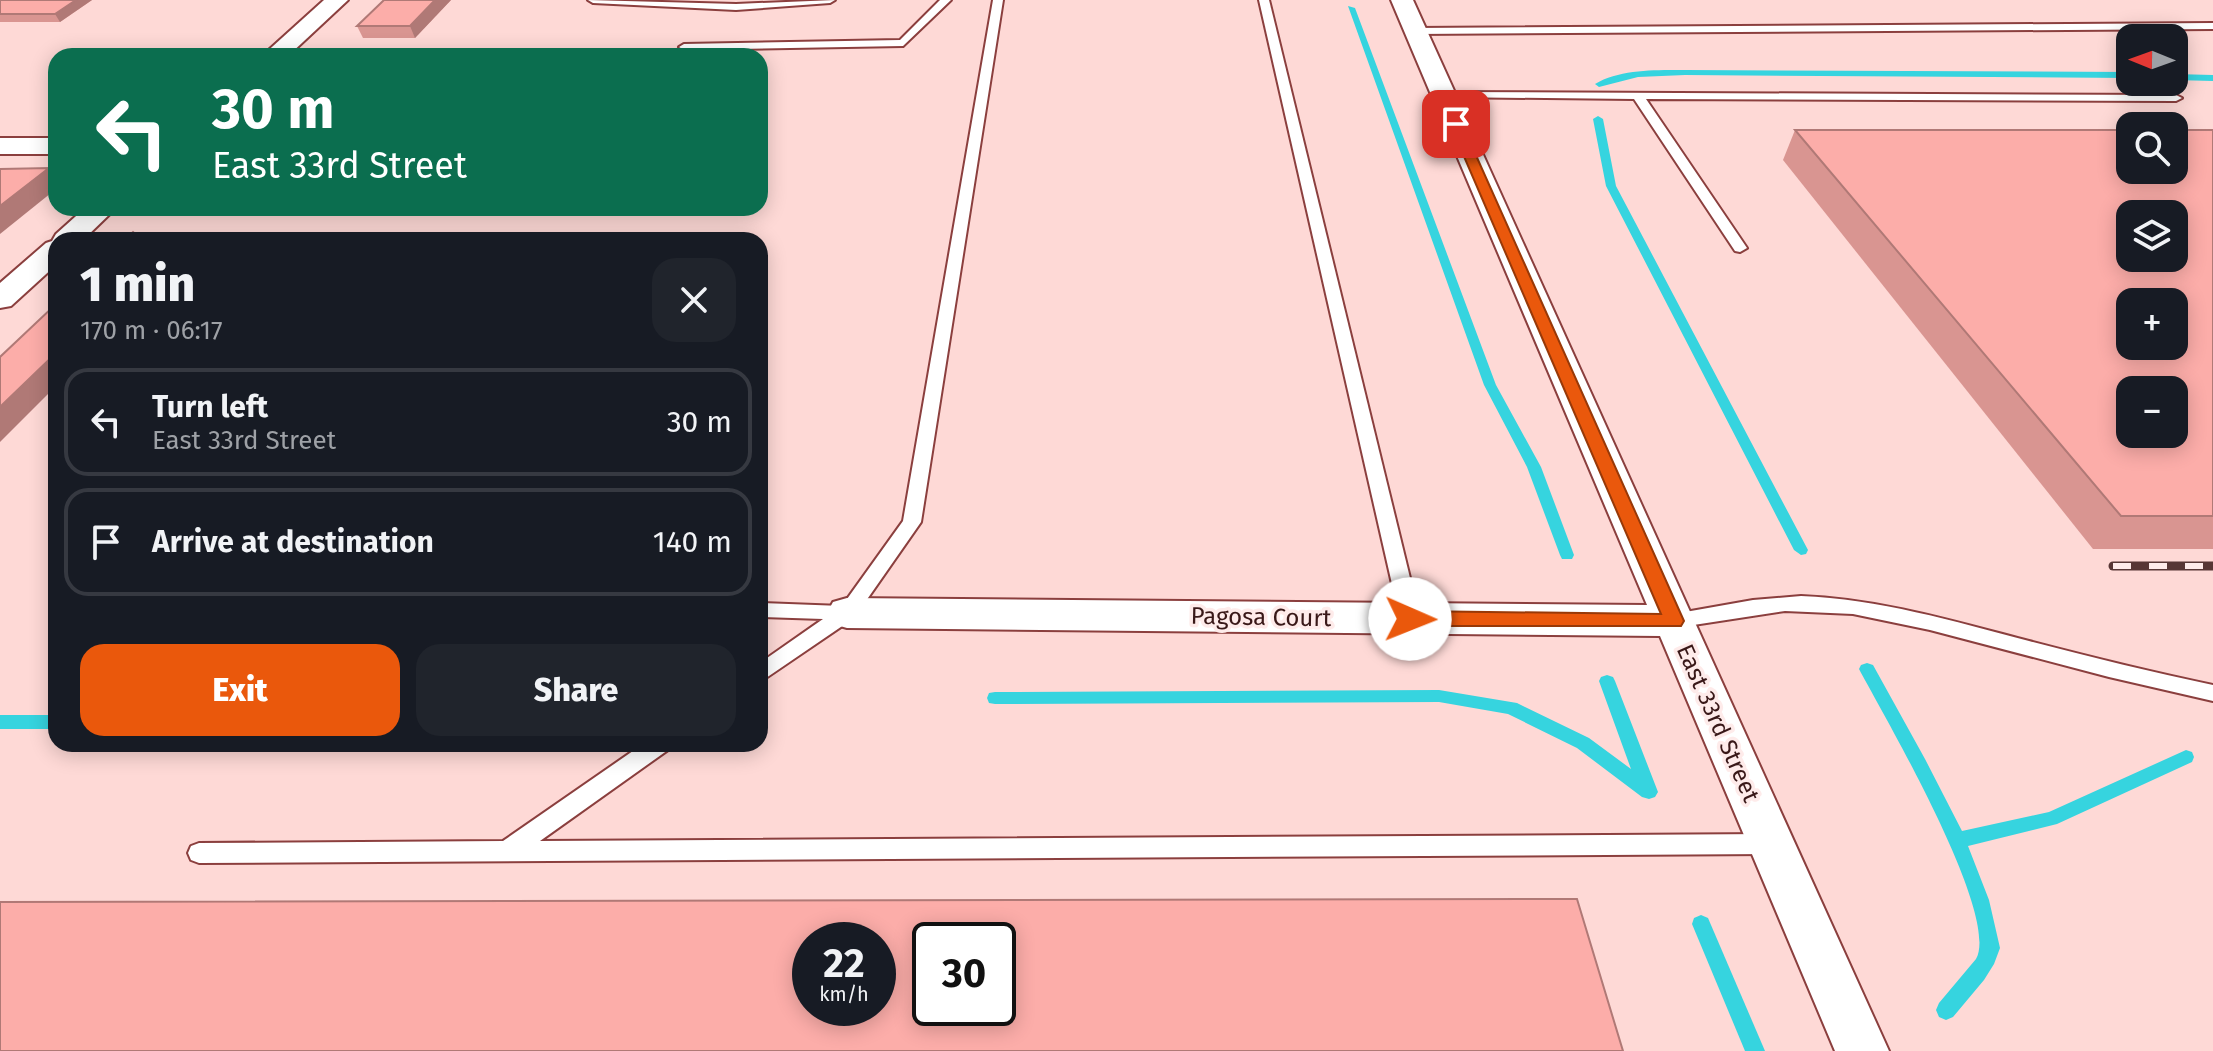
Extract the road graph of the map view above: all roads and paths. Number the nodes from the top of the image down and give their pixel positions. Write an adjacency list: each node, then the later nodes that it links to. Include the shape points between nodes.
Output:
1 (337, 0): 10 (street)
2 (593, 0): 3 (lane, via 736,7)
3 (830, 0)
4 (946, 0): 9 (lane, via 903,43)
5 (998, 0): 22 (lane, via 912,522)
6 (1264, 0): 23 (lane)
7 (1408, 16): 8 (lane); 11 (street, East 33rd Street)
8 (2213, 26)
9 (684, 47)
10 (283, 48)
11 (1443, 95): 12 (lane); 24 (street, East 33rd Street)
12 (1638, 96): 13 (lane); 18 (lane)
13 (2176, 98)
14 (0, 146): 15 (street)
15 (48, 146)
16 (93, 216): 17 (street)
17 (75, 232)
18 (1740, 248)
19 (48, 256): 20 (street)
20 (0, 299)
21 (768, 610): 22 (lane)
22 (847, 613): 23 (street, Pagosa Court); 25 (lane)
23 (1410, 619): 24 (street, Pagosa Court)
24 (1674, 621): 26 (lane, via 1768,604 1868,609); 28 (street, East 33rd Street)
25 (768, 668)
26 (2213, 693)
27 (649, 752): 29 (lane)
28 (1771, 844): 29 (lane); 31 (street, East 33rd Street)
29 (507, 851): 30 (lane)
30 (199, 853)
31 (1862, 1051)

